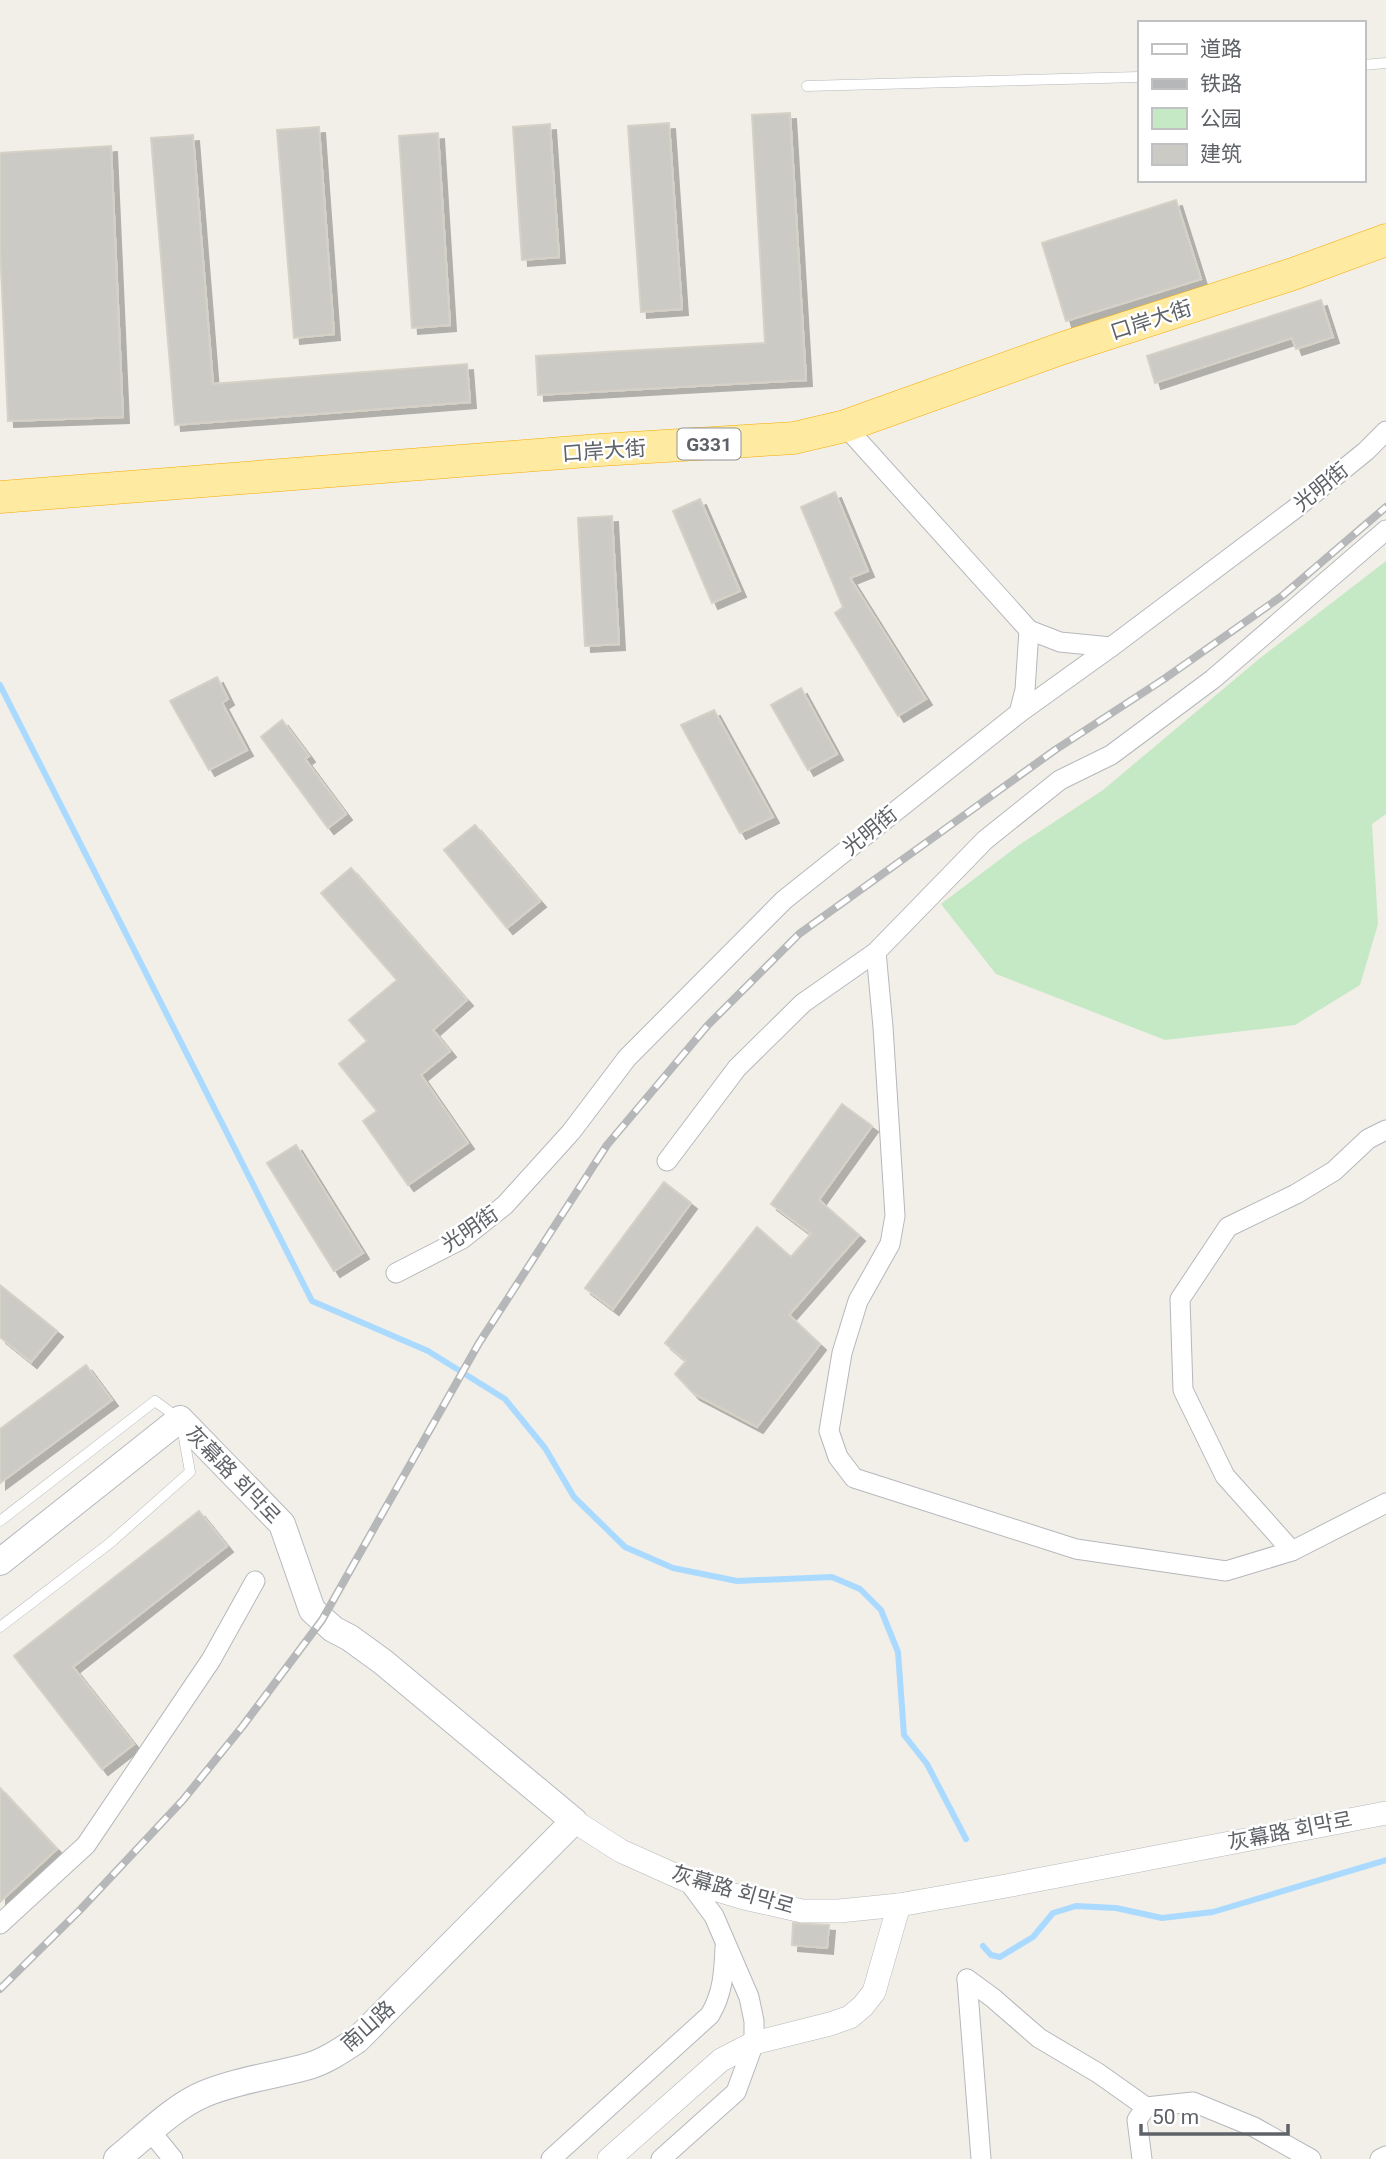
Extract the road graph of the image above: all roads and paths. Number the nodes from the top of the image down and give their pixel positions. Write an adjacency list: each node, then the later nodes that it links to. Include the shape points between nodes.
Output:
1 (1386, 63): 2 (lane)
2 (1365, 65)
3 (1138, 77): 4 (lane)
4 (807, 86)
5 (1386, 240): 6 (highway, 口岸大街 / G331)
6 (845, 426): 8 (highway, 口岸大街 / G331, via 794,439); 10 (street)
7 (1386, 431): 11 (street, 光明街, via 1296,508)
8 (0, 497)
9 (1386, 530): 13 (street, via 1213,679 1111,755 1060,780 985,840)
10 (1029, 630): 11 (street, via 1060,642); 12 (street, via 1025,690)
11 (1111, 647): 12 (street, 光明街)
12 (1018, 713): 16 (street, 光明街, via 784,900 627,1058 505,1205 461,1239)
13 (876, 952): 15 (street, via 803,1003 737,1068); 20 (street, via 895,1216 890,1244 858,1301 842,1353 829,1431 838,1457 854,1478 1076,1549 1226,1570)
14 (1386, 1130): 20 (street, via 1368,1139 1334,1171 1228,1227 1180,1299 1183,1390 1225,1476)
15 (667, 1161)
16 (396, 1273)
17 (180, 1419): 19 (lane, via 155,1401); 21 (main road); 23 (lane, via 190,1472 110,1543); 25 (main road, 灰幕路 회막로, via 282,1524 312,1609 322,1620 383,1662)
18 (1386, 1503): 20 (street)
19 (0, 1521)
20 (1292, 1551)
21 (0, 1562)
22 (255, 1581): 28 (street, via 211,1660 86,1845)
23 (0, 1627)
24 (1386, 1813): 27 (street, 灰幕路 회막로)
25 (574, 1821): 26 (street, 灰幕路 회막로, via 621,1851); 32 (main road, 南山路, via 357,2040 311,2065 201,2095)
26 (688, 1881): 27 (street, 灰幕路 회막로, via 802,1911); 29 (street, via 714,1916)
27 (899, 1905): 30 (street, via 874,1993 863,2006 830,2024)
28 (0, 1924)
29 (726, 1942): 30 (street, via 749,1997); 36 (street, via 723,1982 710,2015)
30 (754, 2043): 37 (street, via 721,2060); 38 (street, via 736,2092)
31 (1146, 2107): 39 (street, via 1039,2038 967,1979); 40 (street, via 1137,2120); 41 (street, via 1193,2102 1254,2127)
32 (151, 2132): 34 (main road, 南山路); 35 (street)
33 (1386, 2156): 42 (street)
34 (117, 2159)
35 (173, 2159)
36 (551, 2159)
37 (609, 2159)
38 (662, 2159)
39 (981, 2159)
40 (1142, 2159)
41 (1311, 2159)
42 (1380, 2159)

